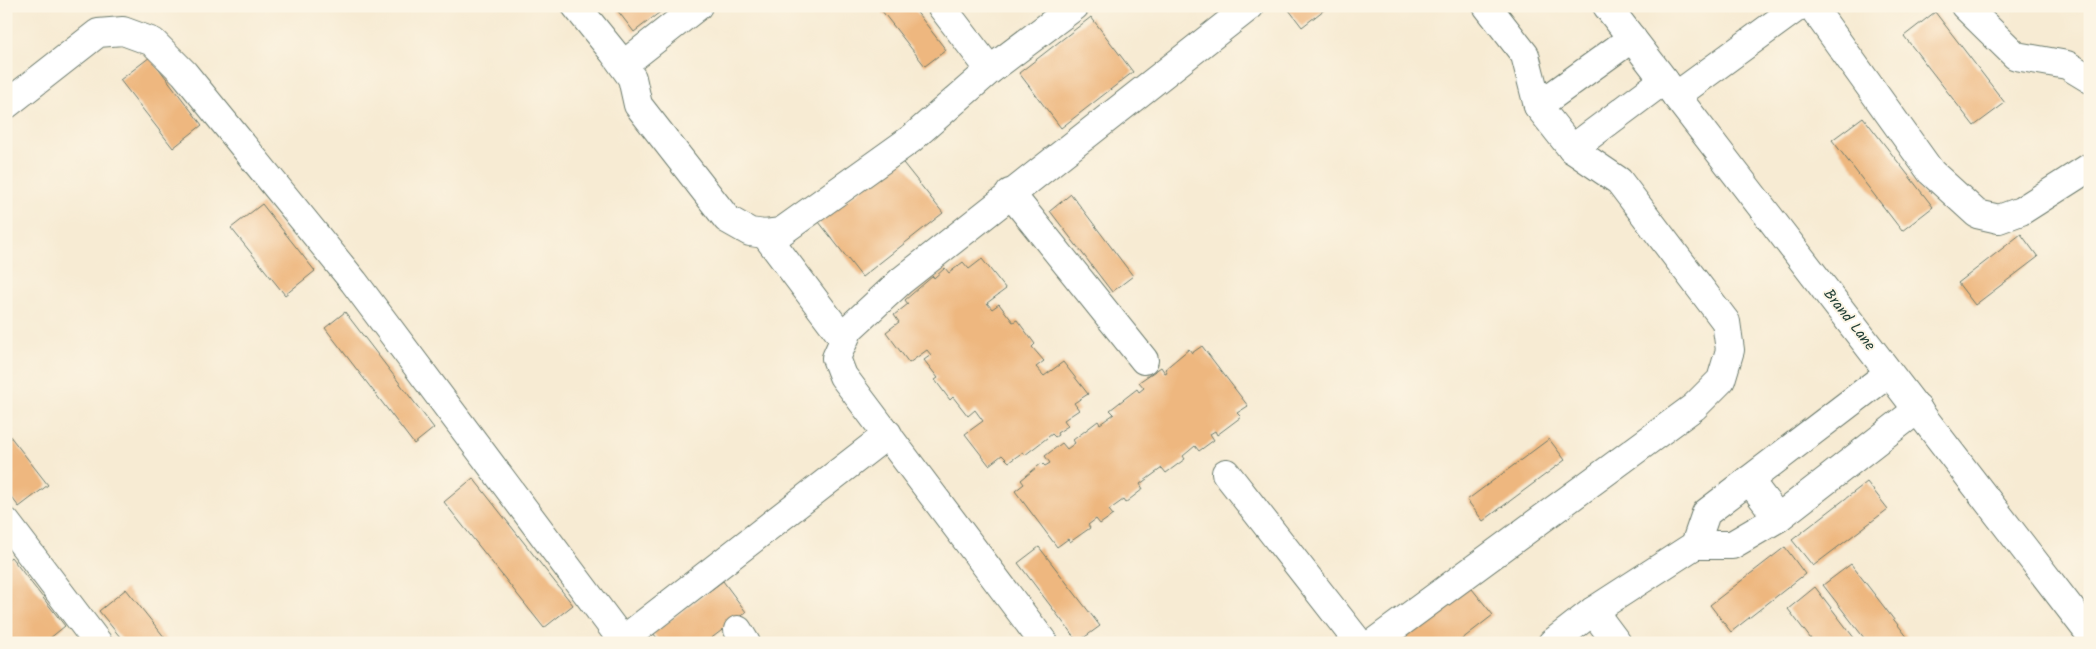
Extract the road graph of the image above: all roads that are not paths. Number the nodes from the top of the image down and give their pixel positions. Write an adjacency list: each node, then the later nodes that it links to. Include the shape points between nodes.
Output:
1 (576, 6): 12 (street)
2 (698, 6): 12 (street)
3 (941, 6): 13 (street)
4 (1075, 6): 13 (street)
5 (1250, 6): 20 (street)
6 (1487, 6): 17 (street, via 1525,55)
7 (1607, 6): 11 (street, Brand Lane)
8 (1799, 6): 15 (street)
9 (1812, 6): 19 (street, via 1931,172 1977,214 1999,219 2021,211)
10 (1965, 6): 14 (street, via 2016,56 2067,65)
11 (1632, 38): 15 (street, Brand Lane); 17 (street)
12 (623, 65): 21 (street, via 632,78 638,105 728,219 750,232)
13 (990, 70): 21 (street, via 911,139 781,232)
14 (2090, 79)
15 (1670, 88): 18 (street); 24 (street, Brand Lane)
16 (6, 105): 35 (street, via 98,33 123,31 153,42 184,73 354,282)
17 (1538, 106): 18 (street)
18 (1572, 148): 38 (street, via 1618,181 1726,322 1730,350 1721,380 1694,408)
19 (2090, 166)
20 (1010, 193): 22 (street, via 900,281 849,329); 23 (street)
21 (765, 234): 22 (street)
22 (844, 339): 26 (street, via 836,358 842,376)
23 (1144, 360)
24 (1889, 373): 25 (street, Brand Lane); 28 (street)
25 (1918, 409): 29 (street); 33 (street, Brand Lane)
26 (888, 434): 35 (street); 36 (street)
27 (1226, 473): 37 (street)
28 (1749, 480): 29 (street); 31 (street, via 1706,513)
29 (1778, 518): 31 (street, via 1732,546)
30 (8, 528): 34 (street)
31 (1695, 545): 32 (street)
32 (1593, 611): 39 (street); 40 (street)
33 (2090, 634)
34 (86, 639)
35 (620, 641)
36 (1044, 643)
37 (1359, 643)
38 (1373, 643)
39 (1552, 643)
40 (1617, 643)

